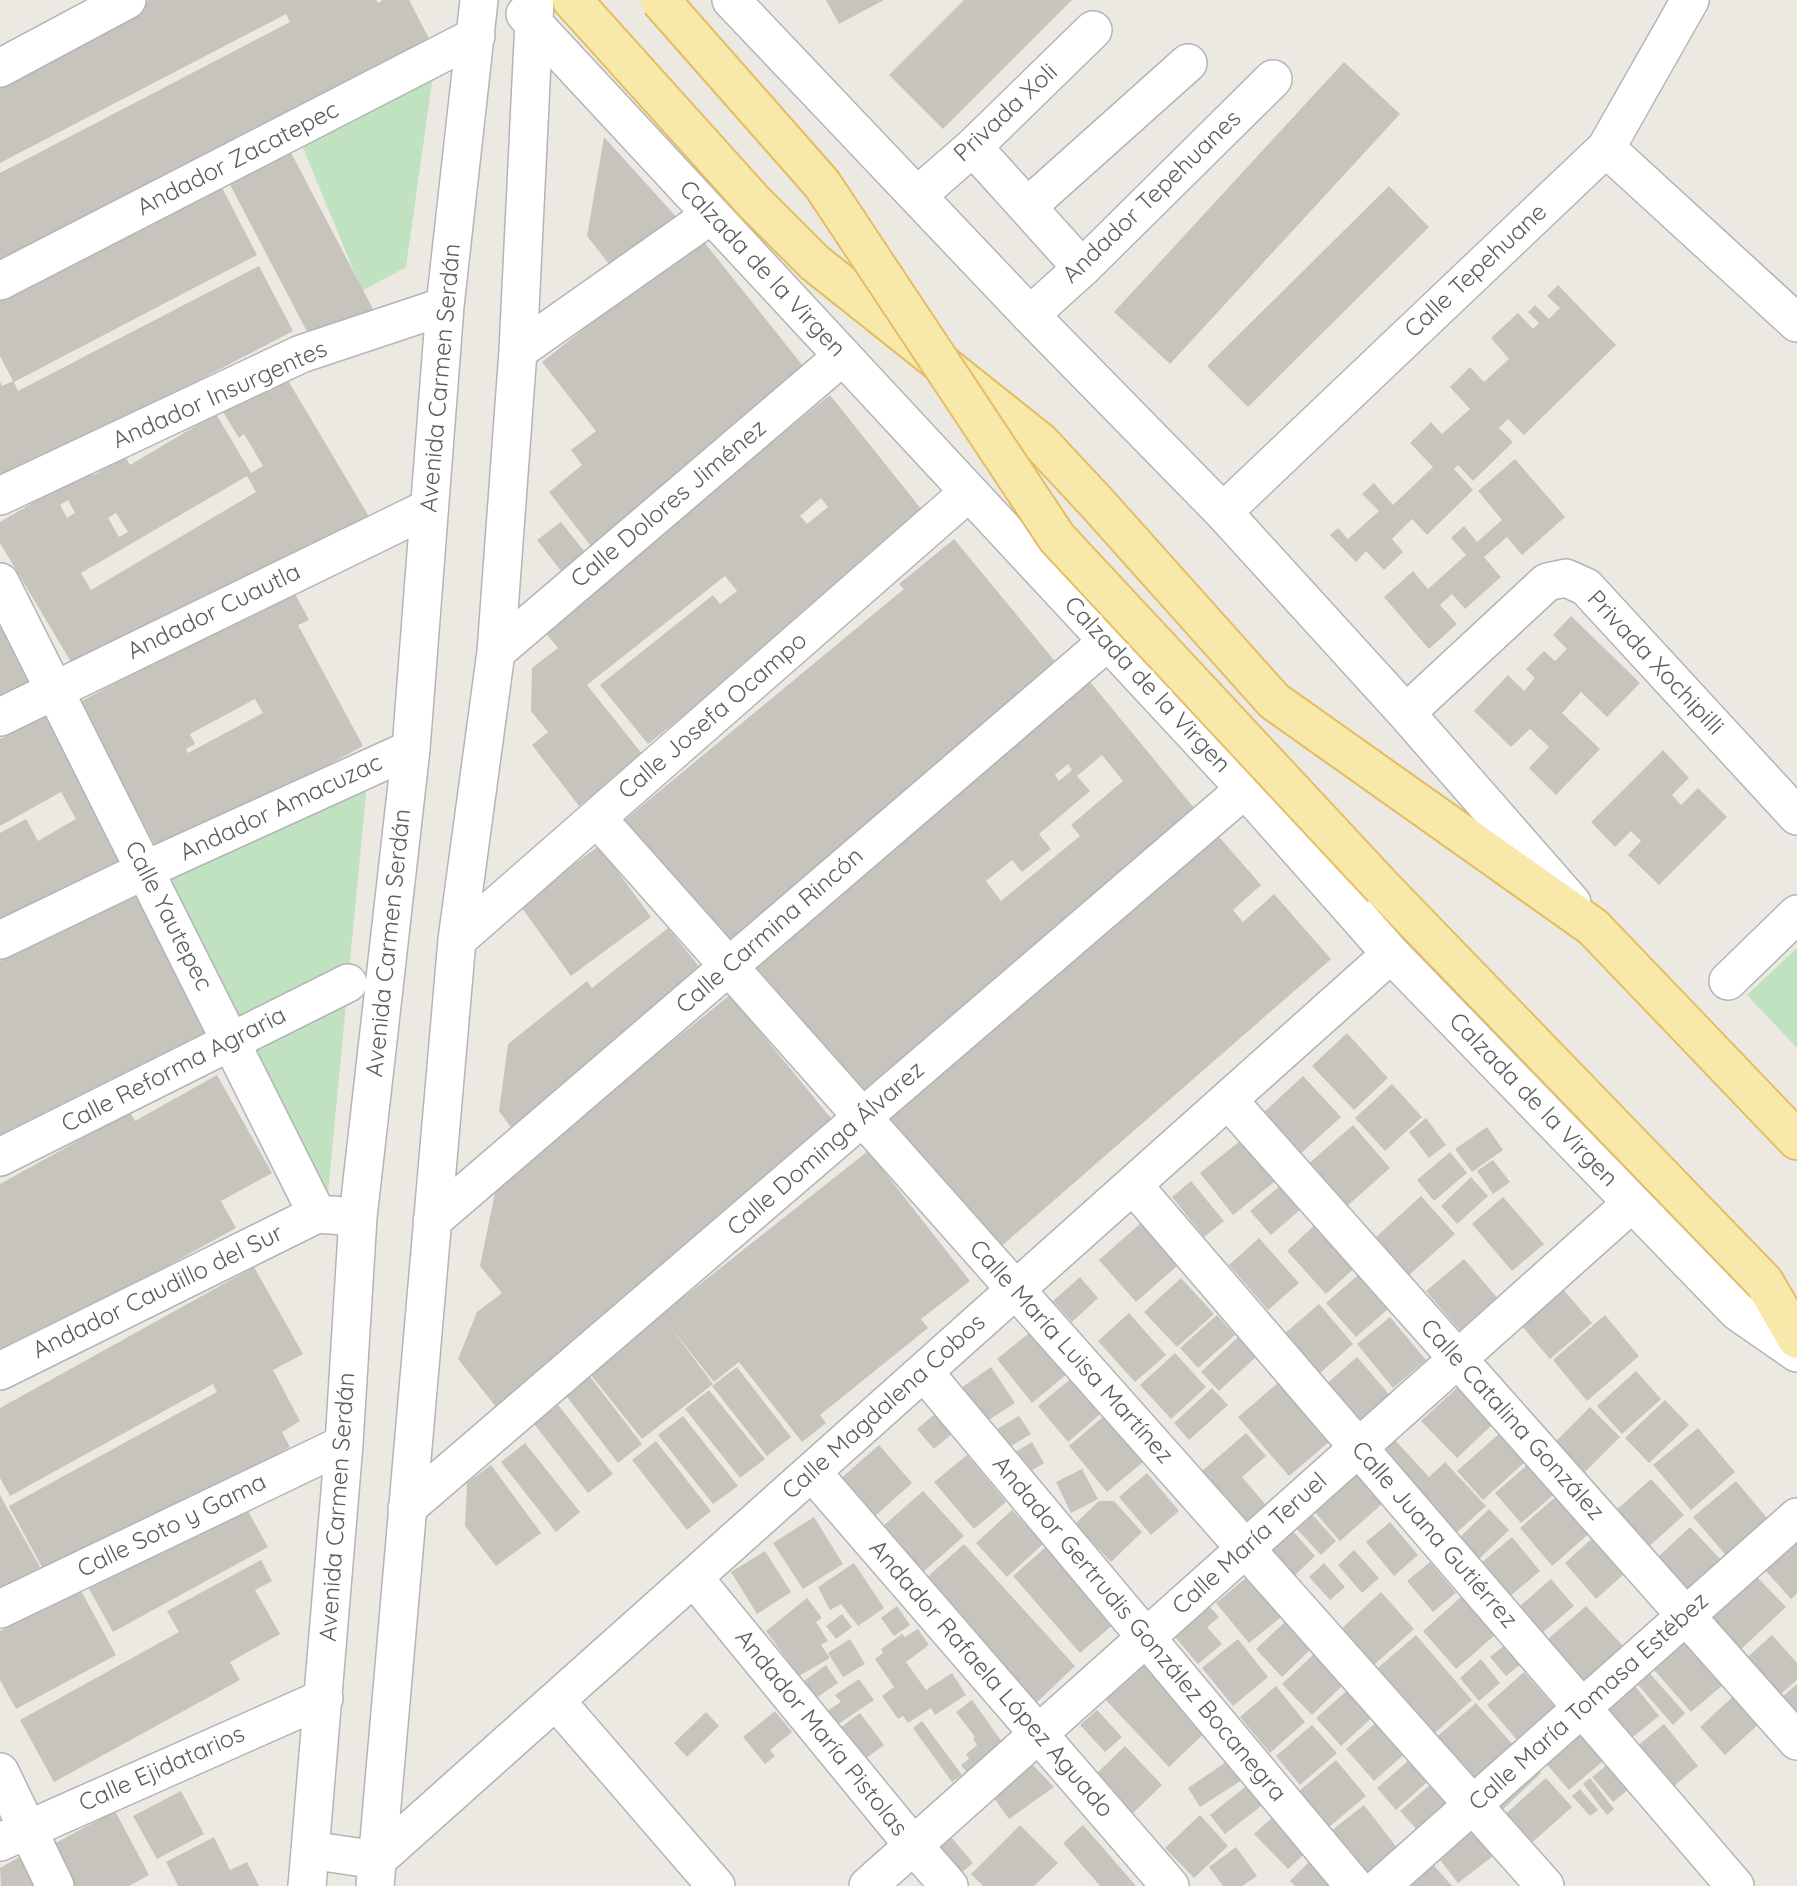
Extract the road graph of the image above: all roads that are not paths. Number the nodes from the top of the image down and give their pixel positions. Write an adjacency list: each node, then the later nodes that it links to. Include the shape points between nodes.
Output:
1 (127, 0): 11 (street)
2 (479, 0): 9 (street, Avenida Carmen Serdán)
3 (572, 0): 41 (main road, Calzada de la Virgen, via 815,263 1040,442 1274,701)
4 (660, 0): 59 (main road, Calzada de la Virgen, bridge, via 822,184 1057,538 1383,888 1764,1282)
5 (731, 0): 15 (street, Calzada de la Virgen)
6 (1690, 0): 14 (street, Calle Tepehuane)
7 (527, 8): 17 (street, Calzada de la Virgen); 23 (street)
8 (1093, 30): 13 (street, Privada Xoli)
9 (476, 36): 19 (street, Andador Zacatepec); 20 (street, Avenida Carmen Serdán)
10 (1188, 63): 16 (street)
11 (0, 68)
12 (1273, 79): 18 (street, Andador Tepehuanes)
13 (973, 147): 15 (street, Privada Xoli); 16 (street)
14 (1606, 148): 22 (street); 28 (street, Calle Tepehuane)
15 (918, 195): 21 (street, Calzada de la Virgen)
16 (1027, 206): 18 (street)
17 (711, 215): 23 (street); 24 (street, Calzada de la Virgen)
18 (1082, 268): 21 (street, Andador Tepehuanes)
19 (0, 281)
20 (445, 306): 26 (street, Andador Insurgentes, via 301,354); 27 (street, Avenida Carmen Serdán)
21 (1030, 315): 28 (street, Calzada de la Virgen)
22 (1797, 323)
23 (519, 351): 31 (street)
24 (843, 356): 25 (street, Calzada de la Virgen); 31 (street, Calle Dolores Jiménez)
25 (969, 492): 30 (street, Calzada de la Virgen); 38 (street, Calle Josefa Ocampo)
26 (0, 496)
27 (429, 508): 32 (street, Andador Cuautla); 35 (street, Avenida Carmen Serdán)
28 (1223, 512): 33 (street, Calzada de la Virgen)
29 (0, 582): 32 (street, Calle Yautepec)
30 (1107, 642): 36 (street, Calzada de la Virgen); 45 (street, Calle Carmina Rincón)
31 (496, 652): 43 (street)
32 (54, 690): 34 (street, Andador Cuautla); 39 (street, Calle Yautepec)
33 (1406, 713): 37 (street, Privada Xochipilli, via 1547,582 1566,579 1586,587); 41 (street, Calzada de la Virgen)
34 (0, 717)
35 (411, 749): 39 (street, Andador Amacuzac); 56 (street, Avenida Carmen Serdán)
36 (1245, 789): 44 (street, Calzada de la Virgen); 50 (street, Calle Dominga Álvarez)
37 (1797, 816)
38 (597, 818): 43 (street, Calle Josefa Ocampo); 45 (street, Calle María Luisa Martínez)
39 (145, 870): 42 (street, Andador Amacuzac); 48 (street, Calle Yautepec)
40 (1797, 915): 46 (street)
41 (1593, 927): 51 (main road, Calzada de la Virgen)
42 (0, 940)
43 (457, 940): 57 (street)
44 (1391, 954): 49 (street, Calle Magdalena Cobos); 54 (street, Calzada de la Virgen)
45 (729, 966): 50 (street, Calle María Luisa Martínez); 57 (street, Calle Carmina Rincón)
46 (1728, 981)
47 (348, 983): 48 (street, Calle Reforma Agraria)
48 (230, 1042): 52 (street, Calle Reforma Agraria); 55 (street, Calle Yautepec)
49 (1228, 1100): 53 (street, Calle Magdalena Cobos); 61 (street, Calle Catalina González)
50 (863, 1117): 58 (street, Calle María Luisa Martínez); 67 (street, Calle Dominga Álvarez)
51 (1797, 1140)
52 (0, 1157)
53 (1133, 1185): 58 (street, Calle Magdalena Cobos); 65 (street, Calle Juana Gutiérrez)
54 (1632, 1203): 60 (street, Calzada de la Virgen, via 1738,1312); 61 (street, Calle María Teruel)
55 (317, 1214): 56 (street); 62 (street, Andador Caudillo del Sur)
56 (358, 1217): 64 (street, Avenida Carmen Serdán)
57 (432, 1221): 67 (street)
58 (1016, 1290): 63 (street, Calle Magdalena Cobos); 69 (street, Calle María Luisa Martínez)
59 (1797, 1339)
60 (1797, 1353)
61 (1458, 1359): 65 (street, Calle María Teruel); 72 (street, Calle Catalina González)
62 (0, 1371)
63 (924, 1372): 66 (street, Calle Magdalena Cobos); 73 (street, Andador Gertrudis González Bocanegra)
64 (344, 1444): 71 (street, Calle Soto y Gama); 74 (street, Avenida Carmen Serdán)
65 (1359, 1448): 69 (street, Calle María Teruel); 76 (street, Calle Juana Gutiérrez)
66 (812, 1472): 70 (street, Calle Magdalena Cobos); 77 (street, Andador Rafaela López Aguado)
67 (407, 1508): 84 (street)
68 (1797, 1517): 72 (street, Calle María Tomasa Estébez)
69 (1245, 1548): 73 (street, Calle María Teruel); 80 (street, Calle María Luisa Martínez)
70 (694, 1578): 75 (street, Calle Magdalena Cobos); 82 (street, Andador María Pistolas)
71 (0, 1609)
72 (1686, 1616): 76 (street, Calle María Tomasa Estébez); 78 (street, Calle Catalina González)
73 (1146, 1637): 77 (street, Calle María Teruel); 91 (street, Andador Gertrudis González Bocanegra)
74 (324, 1698): 81 (street, Calle Ejidatarios); 83 (street, Avenida Carmen Serdán)
75 (556, 1701): 84 (street, Calle Magdalena Cobos); 85 (street)
76 (1582, 1708): 80 (street, Calle María Tomasa Estébez); 94 (street, Calle Juana Gutiérrez)
77 (1038, 1734): 82 (street, Calle María Teruel); 90 (street, Andador Rafaela López Aguado)
78 (1797, 1741)
79 (0, 1772): 81 (street)
80 (1473, 1805): 92 (street, Calle María Tomasa Estébez); 93 (street, Calle María Luisa Martínez)
81 (14, 1835): 86 (street)
82 (913, 1845): 88 (street, Calle María Teruel); 89 (street, Andador María Pistolas)
83 (310, 1850): 84 (street); 87 (street, Avenida Carmen Serdán)
84 (376, 1873)
85 (707, 1883)
86 (55, 1886)
87 (307, 1886)
88 (868, 1886)
89 (949, 1886)
90 (1170, 1886)
91 (1354, 1886)
92 (1381, 1886)
93 (1545, 1886)
94 (1735, 1886)

